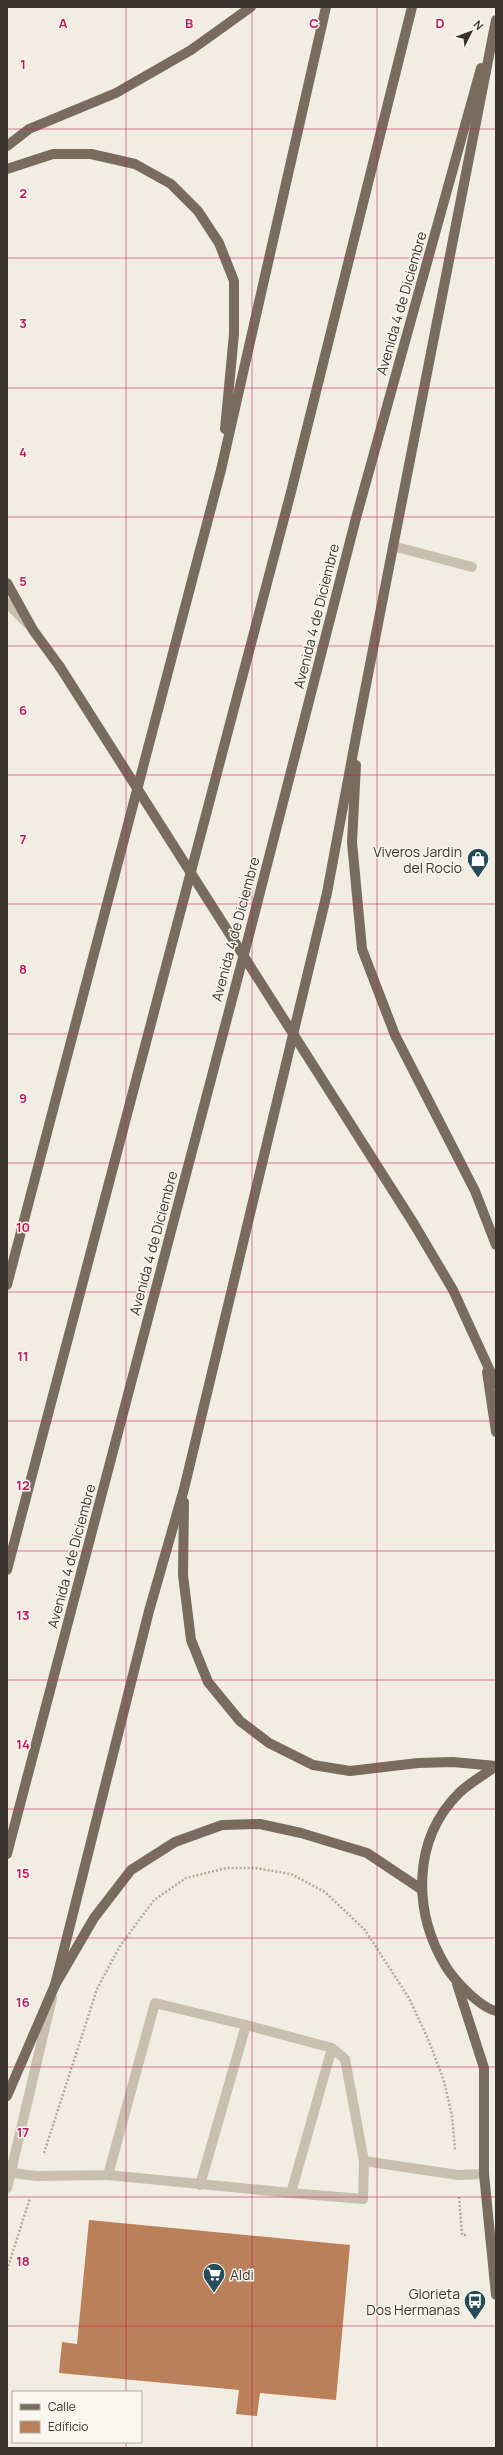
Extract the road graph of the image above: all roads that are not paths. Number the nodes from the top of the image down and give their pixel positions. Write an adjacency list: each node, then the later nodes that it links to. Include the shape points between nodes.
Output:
1 (251, 7): 6 (main road, via 191,50 116,93 30,129)
2 (326, 7): 8 (main road)
3 (412, 7): 21 (main road, via 291,492)
4 (496, 13): 23 (main road, Avenida 4 de Diciembre, via 356,518)
5 (496, 20): 9 (main road)
6 (7, 146)
7 (7, 169): 8 (main road, via 53,154 91,154 135,164 171,184 198,211 219,244 234,281 234,334)
8 (221, 470): 16 (main road)
9 (393, 546): 10 (street); 14 (main road)
10 (472, 567)
11 (7, 584): 13 (main road)
12 (7, 603): 13 (street)
13 (33, 630): 17 (main road, bridge, via 60,667 414,1224 453,1290)
14 (358, 726): 15 (main road, via 352,842 362,949 395,1035 475,1191); 20 (main road, via 327,893)
15 (496, 1245)
16 (7, 1285)
17 (484, 1356): 18 (main road); 19 (main road)
18 (496, 1384)
19 (496, 1432)
20 (184, 1489): 22 (main road, via 183,1575 191,1640 208,1682 240,1721 268,1743 313,1765 350,1771 418,1763 453,1762); 26 (main road, via 149,1611)
21 (7, 1570)
22 (496, 1766): 24 (main road, via 459,1793 443,1814 430,1837 423,1863)
23 (7, 1854)
24 (421, 1889): 25 (main road, via 424,1918 433,1945); 26 (main road, via 367,1854 301,1833 260,1824 222,1825 175,1842 131,1870 94,1918)
25 (457, 1984): 27 (main road); 33 (main road, via 484,2068)
26 (55, 1985): 30 (main road); 32 (street)
27 (496, 2011)
28 (246, 2025): 29 (street); 34 (street, via 155,2003); 35 (street)
29 (332, 2048): 31 (street, via 345,2059); 37 (street)
30 (7, 2096)
31 (364, 2161): 33 (street, via 458,2175); 37 (street, via 363,2199)
32 (12, 2173): 34 (street, via 37,2176); 36 (street)
33 (484, 2174): 38 (main road)
34 (108, 2175): 35 (street)
35 (200, 2185): 37 (street)
36 (7, 2188)
37 (291, 2193)
38 (496, 2295)

